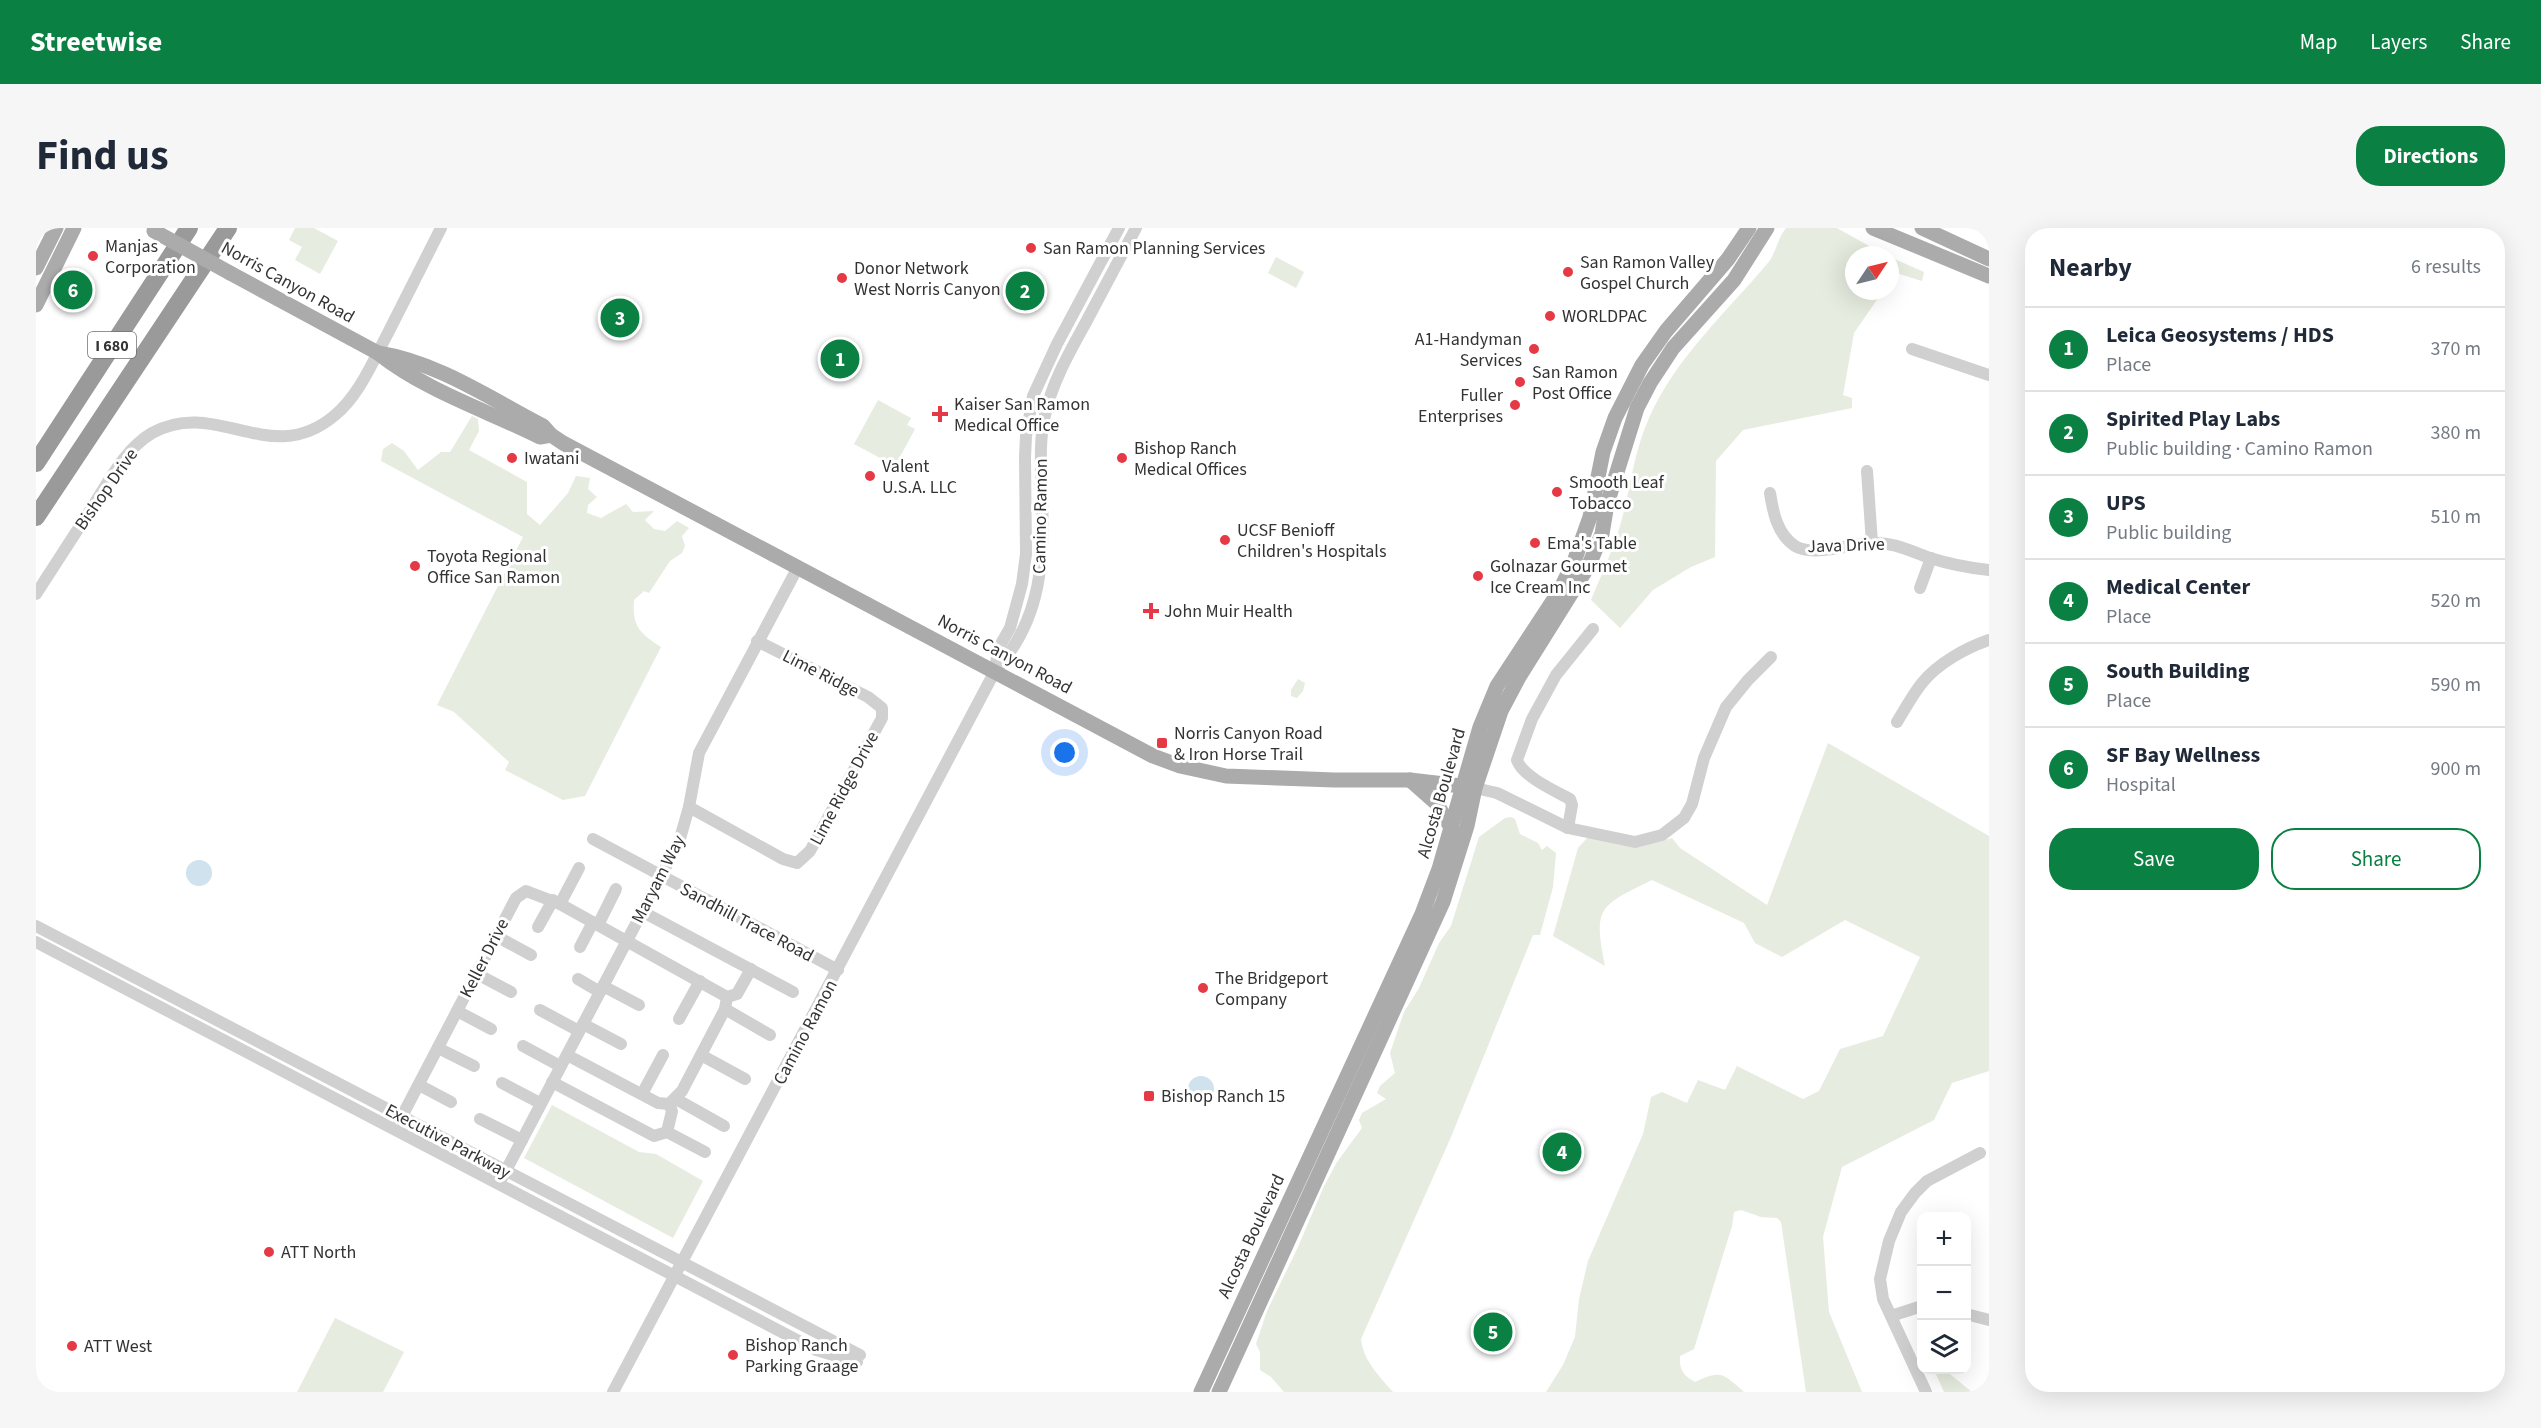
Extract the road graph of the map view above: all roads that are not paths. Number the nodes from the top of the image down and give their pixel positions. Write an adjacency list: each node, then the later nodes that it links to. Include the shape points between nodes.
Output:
1 (56, 228): 16 (main road)
2 (74, 228): 18 (main road)
3 (189, 228): 22 (highway, I 680)
4 (228, 228): 25 (highway, I 680)
5 (441, 228): 20 (street, Bishop Drive)
6 (1119, 228): 36 (street, Camino Ramon, via 1033,396 1026,436 1024,570)
7 (1136, 228): 36 (street, Camino Ramon, via 1054,386 1041,446 1042,547 1038,589 1028,623 1011,654)
8 (1749, 228): 40 (main road, Alcosta Boulevard, via 1728,260 1666,331 1630,387 1604,452 1590,517 1575,559 1560,590 1497,686 1480,727)
9 (1767, 228): 40 (main road, Alcosta Boulevard, via 1734,280 1673,348 1650,383 1637,408 1607,504 1602,534 1589,565 1519,677)
10 (1873, 228): 17 (main road)
11 (1922, 228): 13 (main road)
12 (152, 230): 20 (main road, Norris Canyon Road, bridge)
13 (1950, 240): 14 (main road); 15 (main road)
14 (1989, 252)
15 (1989, 259)
16 (36, 268)
17 (1989, 276)
18 (36, 305)
19 (1912, 349): 21 (street)
20 (378, 353): 28 (main road, Norris Canyon Road, via 403,357 463,384); 31 (street, Bishop Drive, via 348,403 314,428 274,438 222,424 186,421 141,440 124,458)
21 (1989, 375)
22 (36, 463)
23 (1867, 471): 26 (street)
24 (1770, 493): 26 (street, Java Drive, via 1781,532 1795,546 1810,550)
25 (36, 517)
26 (1872, 543): 27 (street, Java Drive, via 1893,544)
27 (1931, 558): 29 (street, Java Drive); 30 (street)
28 (798, 567): 34 (street, Maryam Way); 36 (main road, Norris Canyon Road)
29 (1989, 570)
30 (1920, 588)
31 (36, 594)
32 (1593, 628): 42 (street, via 1556,675 1532,719 1517,760 1540,783 1570,799)
33 (1989, 640): 38 (street, via 1948,661 1923,682)
34 (757, 641): 37 (street, Lime Ridge, via 841,682); 41 (street, Maryam Way, via 699,753)
35 (1771, 657): 42 (street, via 1726,707 1704,758 1692,804 1674,827 1662,836 1635,842)
36 (996, 671): 39 (main road, Norris Canyon Road, via 1153,756 1212,775); 59 (street, Camino Ramon)
37 (882, 708): 41 (street, Lime Ridge Drive, via 882,718 835,807 810,851 797,863)
38 (1897, 722)
39 (1410, 780): 40 (main road, Norris Canyon Road); 43 (main road, via 1436,803)
40 (1468, 787): 42 (street, via 1497,793); 43 (main road, Alcosta Boulevard); 110 (main road, Alcosta Boulevard, via 1467,826 1443,902)
41 (689, 807): 46 (street, Maryam Way, via 680,842)
42 (1568, 828)
43 (1452, 829): 109 (main road, Alcosta Boulevard, via 1422,914)
44 (593, 839): 46 (street, Sandhill Trace Road)
45 (579, 868): 48 (street)
46 (662, 876): 49 (street, Maryam Way); 59 (street, Sandhill Trace Road)
47 (616, 889): 50 (street)
48 (556, 902): 50 (street, Keller Drive); 52 (street); 53 (street, Keller Drive, via 532,892 521,893)
49 (642, 912): 54 (street, Maryam Way); 58 (street)
50 (595, 923): 54 (street, Keller Drive); 56 (street)
51 (36, 926): 90 (street, Executive Parkway)
52 (538, 927)
53 (496, 936): 57 (street); 60 (street, Keller Drive)
54 (627, 941): 62 (street, Keller Drive); 63 (street, Maryam Way)
55 (36, 942): 94 (street, Executive Parkway)
56 (580, 946)
57 (531, 955)
58 (751, 969): 65 (street); 66 (street, via 738,994)
59 (838, 970): 102 (street, Camino Ramon)
60 (477, 974): 64 (street); 69 (street, Keller Drive)
61 (578, 980): 63 (street)
62 (700, 981): 66 (street, Keller Drive); 70 (street)
63 (602, 989): 67 (street); 71 (street, Maryam Way)
64 (511, 992)
65 (793, 992)
66 (726, 1003): 73 (street, Keller Drive); 79 (street)
67 (639, 1005)
68 (540, 1010): 71 (street)
69 (457, 1011): 72 (street); 76 (street, Keller Drive)
70 (679, 1019)
71 (581, 1028): 74 (street); 77 (street, Maryam Way)
72 (491, 1029)
73 (770, 1035)
74 (621, 1044)
75 (523, 1046): 81 (street)
76 (438, 1048): 80 (street); 85 (street, Keller Drive)
77 (567, 1054): 81 (street, Maryam Way); 86 (street)
78 (663, 1055): 86 (street)
79 (701, 1055): 82 (street); 88 (street)
80 (474, 1066)
81 (560, 1066): 83 (street, Maryam Way)
82 (745, 1079)
83 (552, 1082): 89 (street, Maryam Way); 95 (street, via 646,1133 654,1136)
84 (502, 1083): 89 (street)
85 (419, 1085): 87 (street); 90 (street, Keller Drive)
86 (642, 1094): 88 (street, via 658,1103)
87 (451, 1102)
88 (673, 1102): 92 (street); 95 (street)
89 (540, 1103): 97 (street, Maryam Way)
90 (401, 1117): 93 (street, Executive Parkway); 94 (street, Keller Drive)
91 (480, 1119): 97 (street)
92 (724, 1126)
93 (420, 1127): 96 (street); 100 (street, Executive Parkway)
94 (394, 1130): 96 (street, Executive Parkway)
95 (667, 1132): 98 (street)
96 (413, 1140): 101 (street, Executive Parkway)
97 (522, 1140): 100 (street, Maryam Way)
98 (705, 1152)
99 (1980, 1153): 106 (street, via 1927,1181 1901,1212 1880,1279)
100 (506, 1171): 101 (street, Maryam Way); 102 (street, Executive Parkway)
101 (499, 1185): 103 (street, Executive Parkway)
102 (681, 1263): 103 (street, Camino Ramon); 103 (street, Executive Parkway, via 859,1358 816,1350)
103 (675, 1277): 108 (street, Camino Ramon)
104 (1917, 1308): 106 (street)
105 (1971, 1315): 107 (street)
106 (1891, 1316): 111 (street)
107 (1989, 1320)
108 (613, 1392)
109 (1201, 1392)
110 (1219, 1392)
111 (1926, 1392)

